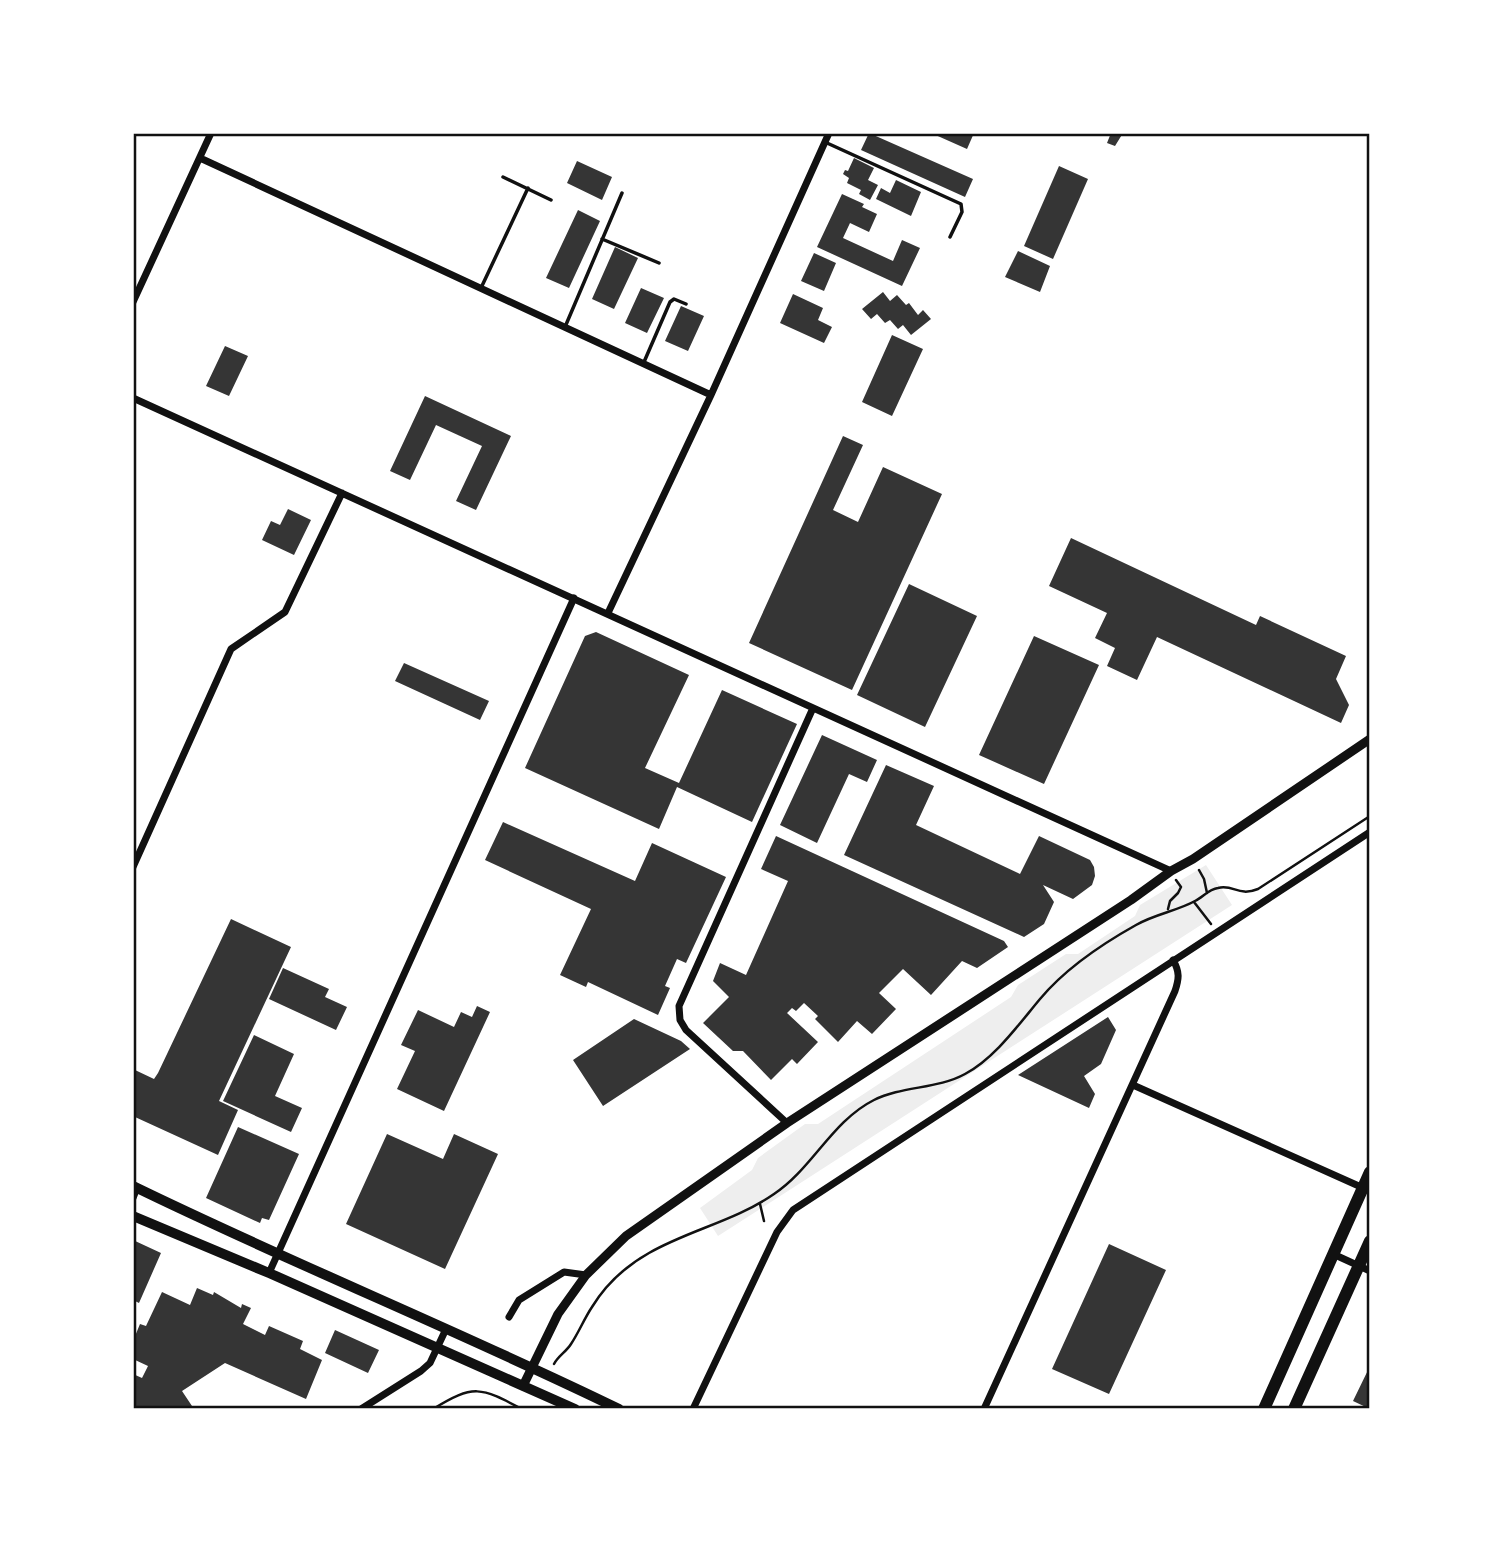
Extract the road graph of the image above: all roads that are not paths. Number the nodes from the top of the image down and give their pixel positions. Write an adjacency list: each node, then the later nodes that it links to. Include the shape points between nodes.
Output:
1 (211, 133): 3 (street)
2 (825, 136): 8 (lane, via 961,204); 16 (street)
3 (200, 158): 11 (street); 12 (street)
4 (503, 177): 5 (lane)
5 (528, 188): 7 (lane); 11 (lane)
6 (622, 193): 9 (lane)
7 (551, 200)
8 (950, 237)
9 (603, 239): 10 (lane); 14 (lane)
10 (659, 263)
11 (481, 288): 14 (street)
12 (133, 302)
13 (686, 304): 15 (lane, via 670,302)
14 (565, 327): 15 (street)
15 (643, 363): 16 (street)
16 (711, 395): 20 (street)
17 (133, 398): 18 (street)
18 (342, 493): 19 (street); 24 (street, via 285,612 231,649)
19 (574, 598): 20 (street); 34 (street)
20 (608, 613): 21 (street)
21 (813, 708): 25 (street); 28 (street, via 679,1006 686,1030)
22 (1370, 739): 25 (street)
23 (1370, 832): 26 (street)
24 (133, 867)
25 (1171, 871): 28 (street)
26 (1173, 960): 27 (street, via 1178,969 1176,989); 48 (street, via 787,1216)
27 (1133, 1084): 30 (street); 49 (street)
28 (787, 1123): 38 (street, via 626,1236)
29 (1370, 1172): 30 (highway)
30 (1366, 1189): 35 (highway)
31 (134, 1191): 34 (main road)
32 (133, 1216): 37 (main road)
33 (1370, 1241): 36 (highway)
34 (277, 1254): 37 (street); 40 (main road)
35 (1333, 1254): 36 (street); 50 (highway)
36 (1364, 1269): 51 (highway)
37 (268, 1273): 41 (main road)
38 (586, 1275): 39 (street, via 564,1272 519,1300); 42 (street, via 558,1314)
39 (509, 1317)
40 (446, 1329): 41 (street); 42 (main road)
41 (437, 1347): 43 (main road); 44 (street, via 430,1363)
42 (532, 1367): 43 (street); 47 (main road)
43 (523, 1386): 46 (main road)
44 (374, 1406): 45 (street)
45 (361, 1409)
46 (575, 1409)
47 (620, 1409)
48 (694, 1409)
49 (984, 1409)
50 (1265, 1409)
51 (1294, 1409)

